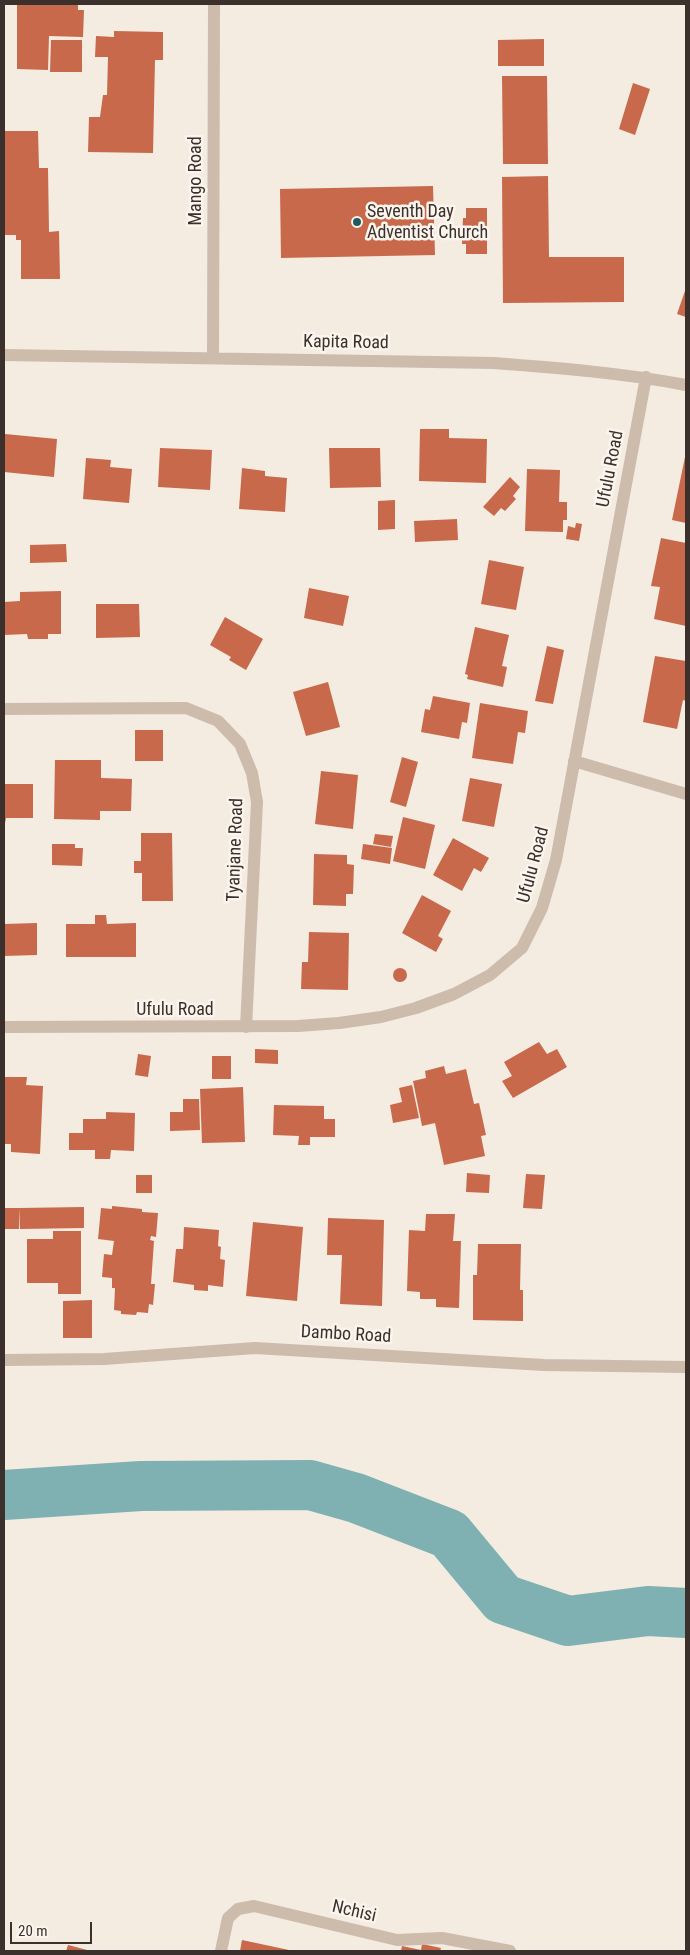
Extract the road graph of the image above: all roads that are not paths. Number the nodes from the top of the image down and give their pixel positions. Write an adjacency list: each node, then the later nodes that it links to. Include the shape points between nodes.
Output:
1 (214, 4): 3 (street, Mango Road)
2 (4, 355): 3 (street, Kapita Road)
3 (212, 358): 4 (street, Kapita Road, via 494,363)
4 (646, 377): 5 (street, Kapita Road); 7 (street, Ufulu Road)
5 (686, 385)
6 (4, 709): 10 (street, Tyanjane Road, via 186,708 218,721 240,744 252,773 257,802)
7 (574, 761): 8 (street); 10 (street, Ufulu Road, via 556,860 542,908 522,948 490,976 454,994 381,1017 339,1023)
8 (686, 794)
9 (4, 1027): 10 (street, Ufulu Road)
10 (246, 1027)
11 (4, 1360): 12 (street, Dambo Road, via 104,1359 256,1348 544,1365)
12 (686, 1367)
13 (221, 1951): 14 (street, Nchisi, via 228,1918 238,1909 254,1906 398,1940 442,1938)
14 (510, 1951)

